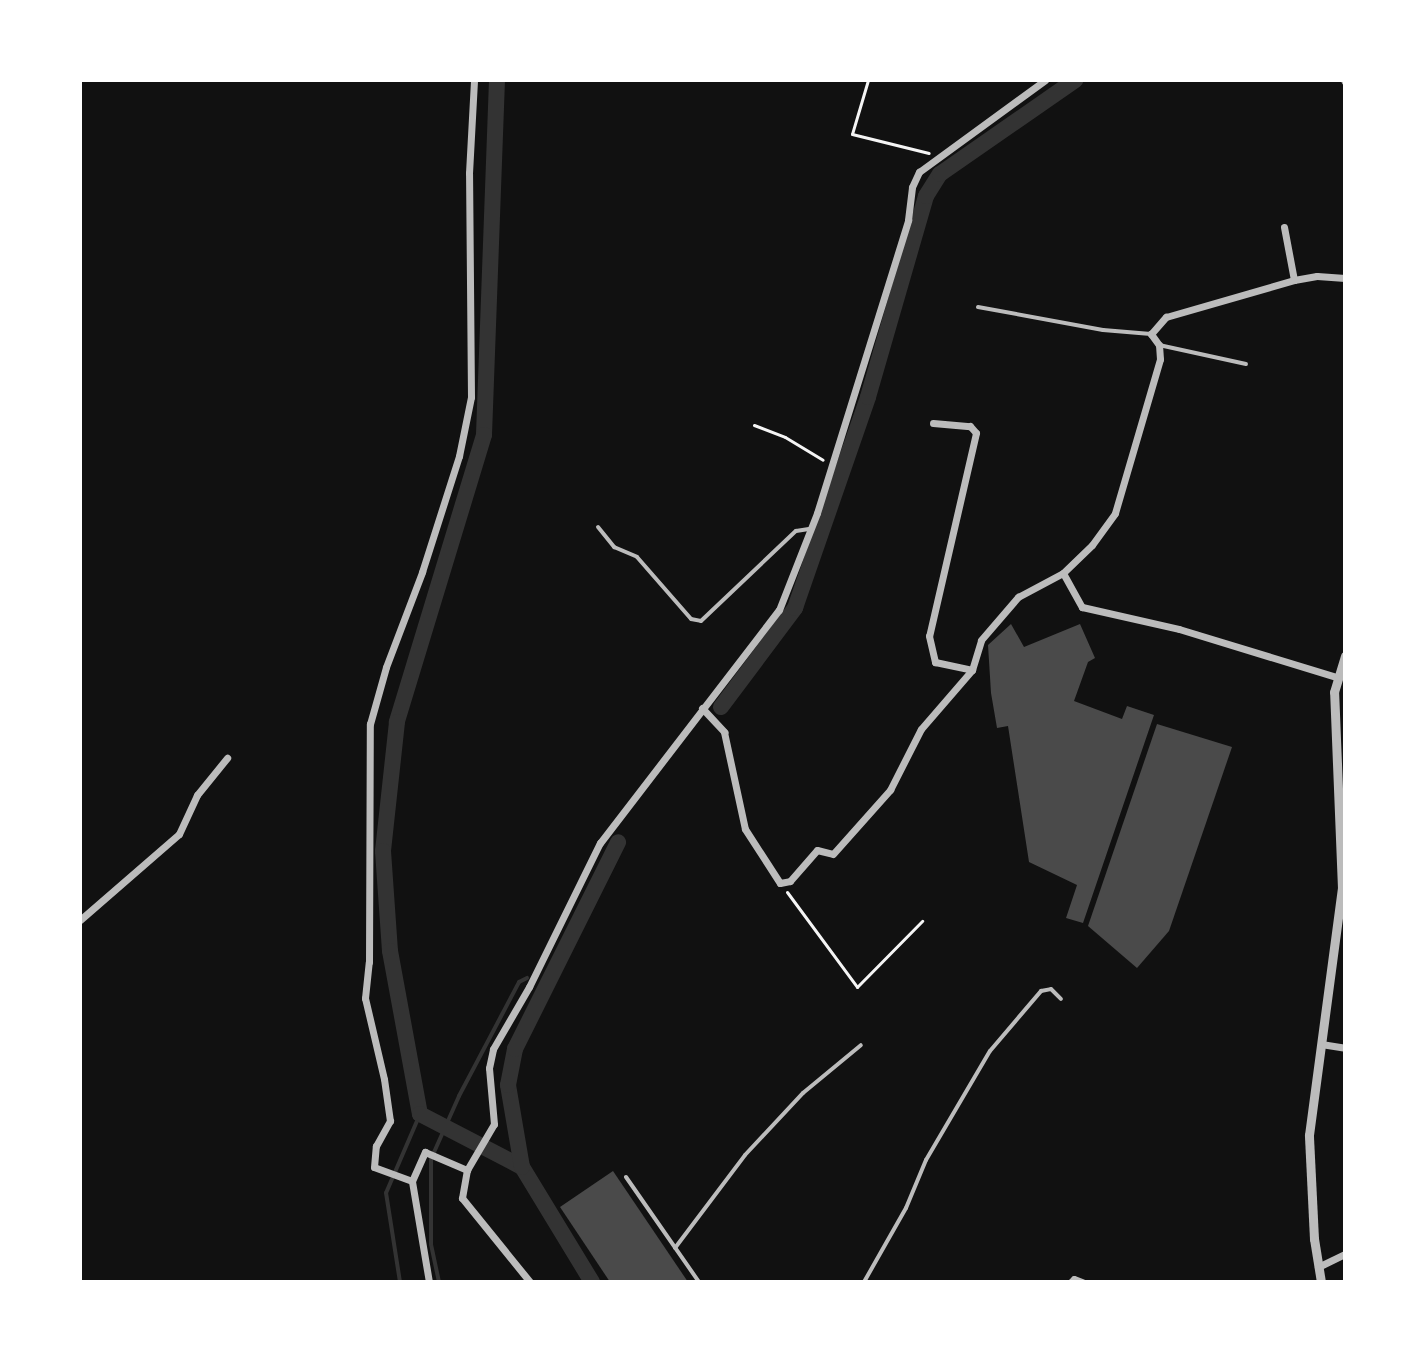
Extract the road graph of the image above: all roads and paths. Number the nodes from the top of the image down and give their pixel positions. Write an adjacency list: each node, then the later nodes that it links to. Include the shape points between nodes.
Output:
1 (474, 80): 33 (street, via 469,173 471,397 459,456 370,724 365,998 390,1121 373,1155 374,1167)
2 (868, 80): 4 (path, via 852,134)
3 (1045, 80): 4 (street)
4 (940, 156): 14 (street, via 919,172 912,187 908,220)
5 (1284, 227): 7 (street)
6 (1345, 278): 7 (street)
7 (1294, 280): 9 (street, via 1166,317)
8 (978, 307): 9 (lane)
9 (1151, 334): 10 (street)
10 (1159, 345): 11 (lane); 17 (street, via 1144,421 1115,513)
11 (1246, 364)
12 (933, 423): 19 (street, via 970,426 976,433 929,636 935,662)
13 (754, 425): 14 (path)
14 (829, 464): 16 (street)
15 (598, 527): 16 (lane, via 614,547 637,557 691,619 701,621 796,531)
16 (809, 529): 21 (street, via 779,610)
17 (1063, 573): 19 (street, via 1018,597 981,640); 20 (street, via 1082,607 1179,629)
18 (1345, 656): 20 (street)
19 (972, 670): 24 (street, via 921,729 890,790 833,854 817,850 790,881)
20 (1336, 677): 22 (street)
21 (702, 708): 24 (street, via 724,732 745,829); 31 (street, via 600,843 493,1049 489,1068 494,1124)
22 (1340, 724): 28 (street, via 1342,888)
23 (227, 758): 25 (street, via 197,795 179,834)
24 (780, 883): 26 (path, via 857,987)
25 (80, 920)
26 (922, 921)
27 (1061, 999): 40 (lane, via 1051,989 1041,991 990,1051)
28 (1321, 1044): 30 (street); 36 (street, via 1309,1135)
29 (861, 1045): 34 (lane, via 803,1093 745,1155)
30 (1345, 1048)
31 (467, 1170): 33 (street, via 425,1152); 38 (street, via 462,1198)
32 (626, 1177): 34 (lane)
33 (412, 1181): 37 (street)
34 (675, 1248): 39 (lane)
35 (1345, 1254): 36 (street)
36 (1318, 1267): 43 (street)
37 (429, 1282)
38 (530, 1282)
39 (699, 1282)
40 (864, 1282)
41 (1071, 1282): 42 (street)
42 (1082, 1282)
43 (1321, 1282)

